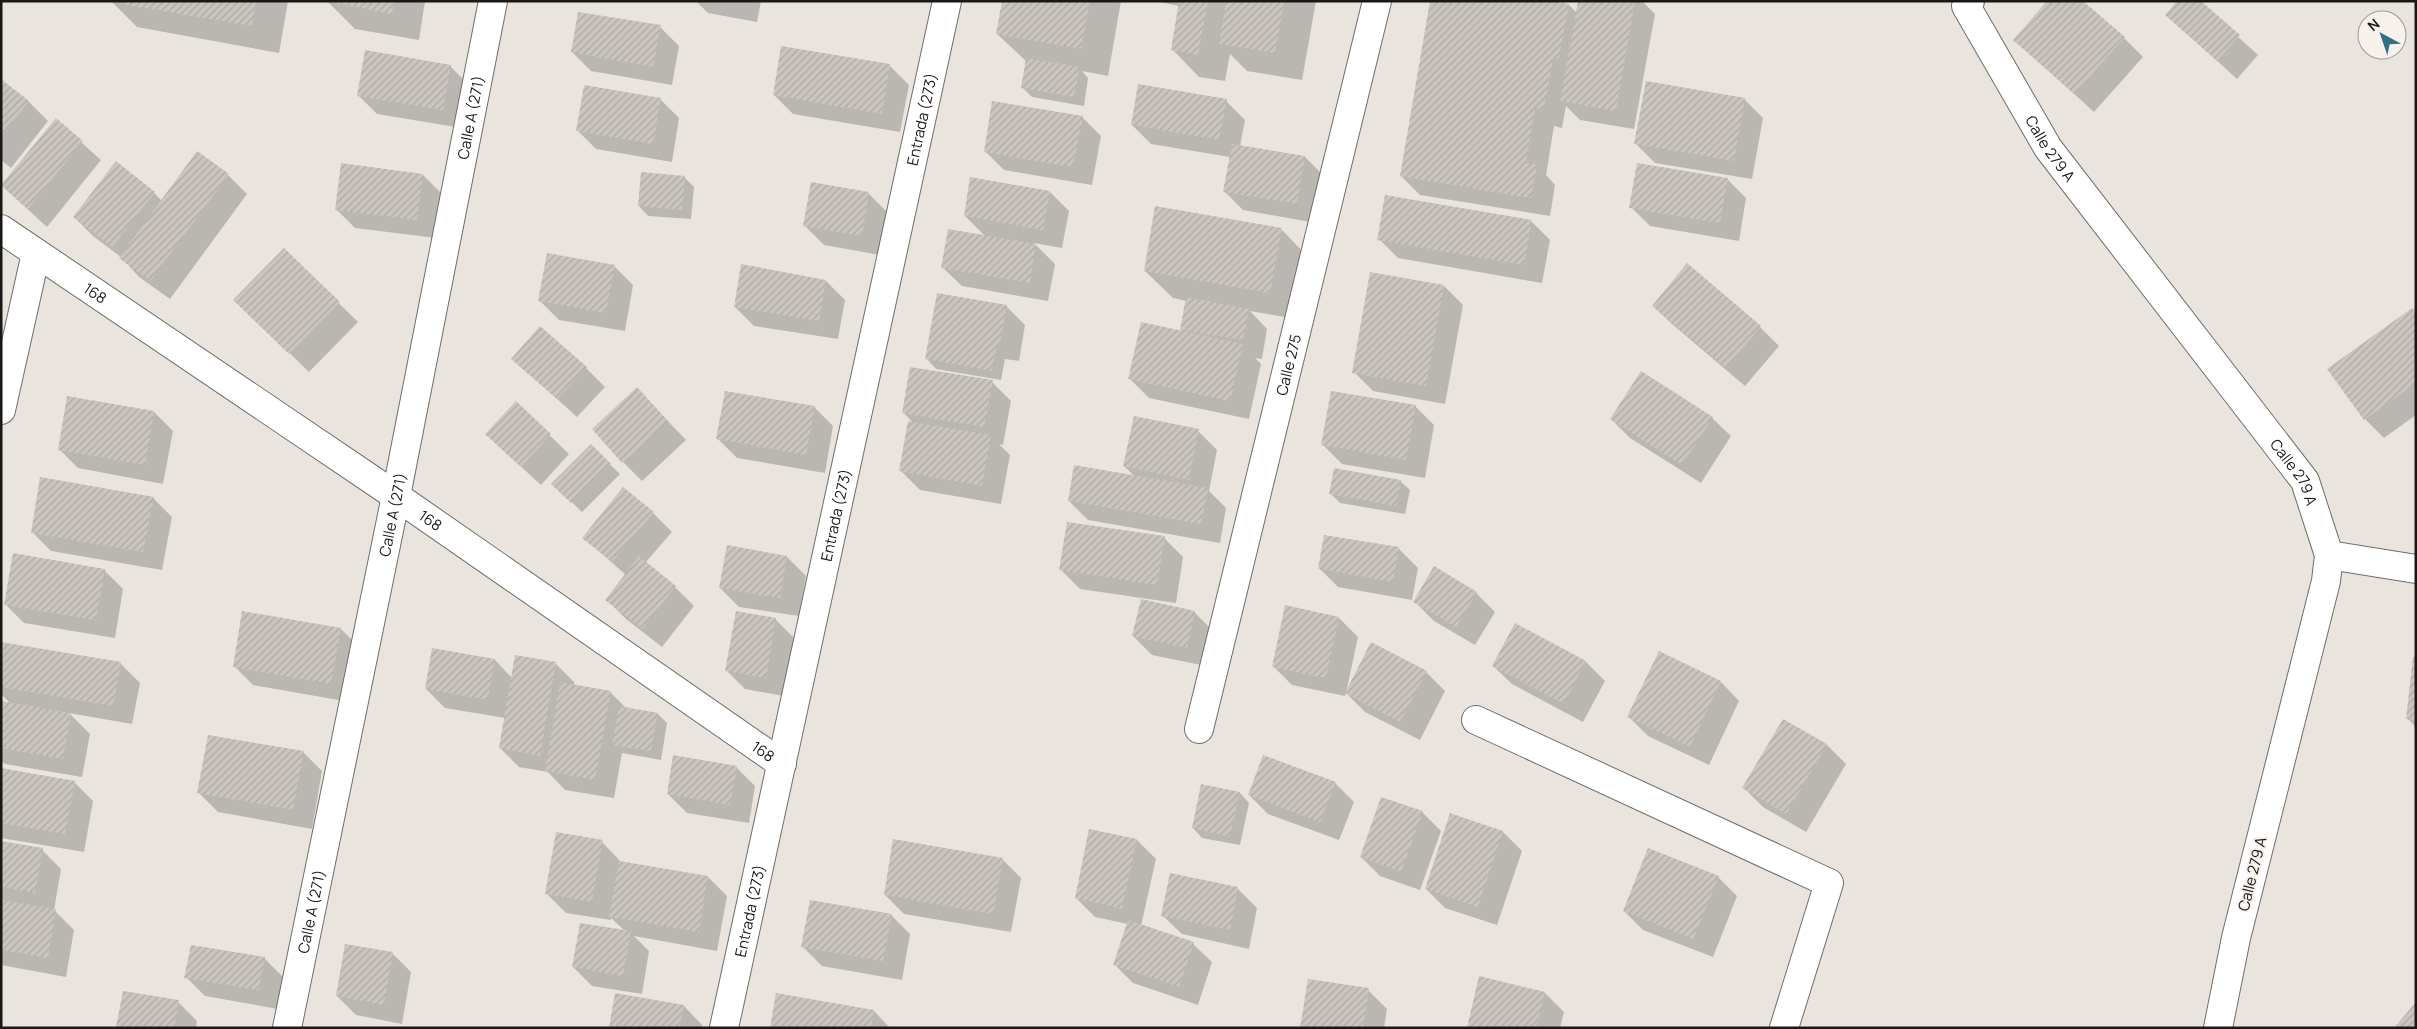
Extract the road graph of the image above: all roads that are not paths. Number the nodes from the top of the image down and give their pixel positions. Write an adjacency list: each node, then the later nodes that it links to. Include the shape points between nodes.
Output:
1 (493, 1): 8 (street, Calle A (271))
2 (947, 1): 13 (street, Entrada (273))
3 (1377, 1): 12 (street, Calle 275)
4 (1961, 3): 9 (street, Calle 279 A, via 2048,148 2305,482)
5 (1, 229): 6 (street, 168)
6 (36, 253): 7 (street); 8 (street, 168)
7 (1, 410)
8 (396, 496): 13 (street, 168); 14 (street, Calle A (271))
9 (2329, 555): 10 (street); 17 (street, Calle 279 A, via 2326,581 2236,938)
10 (2416, 569)
11 (1476, 720): 16 (street, via 1829,883)
12 (1199, 728)
13 (782, 764): 15 (street, Entrada (273))
14 (288, 1028)
15 (724, 1028)
16 (1784, 1028)
17 (2218, 1028)

